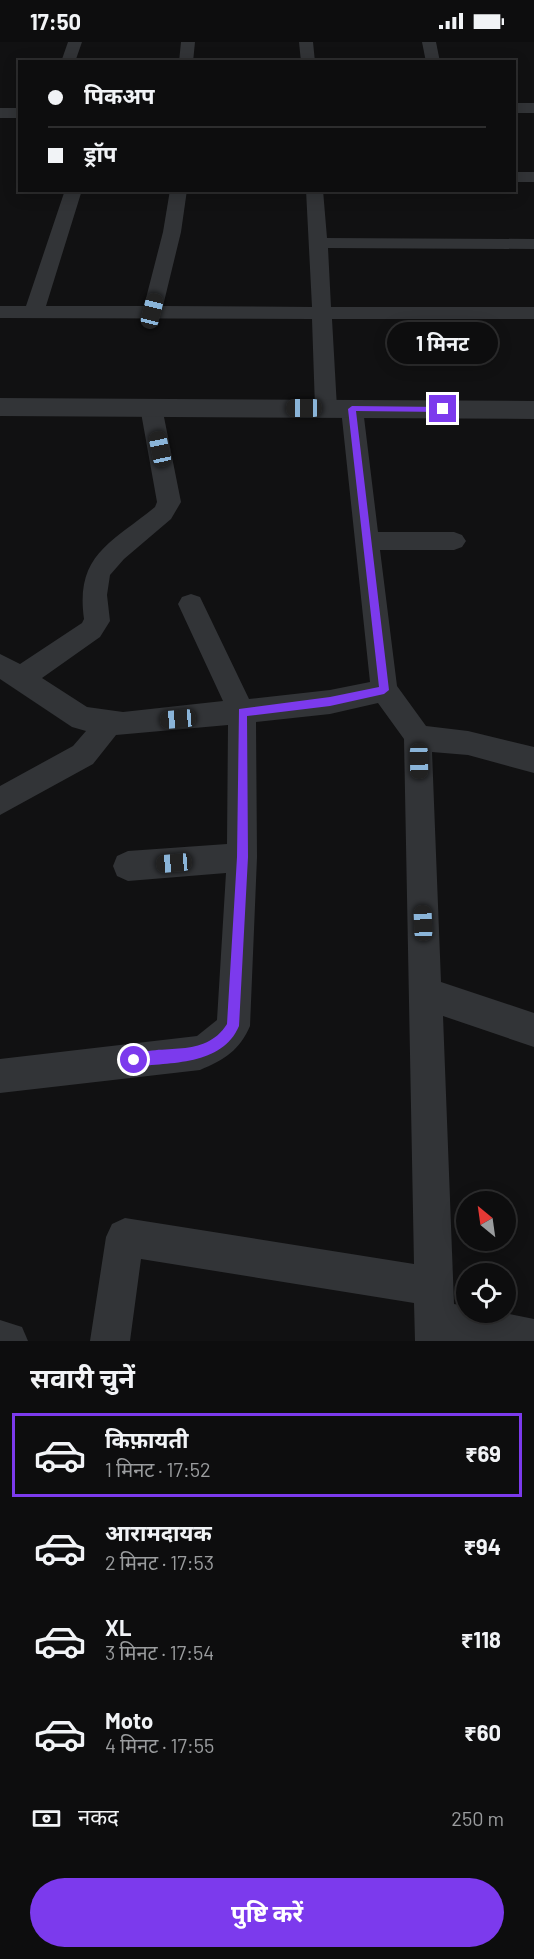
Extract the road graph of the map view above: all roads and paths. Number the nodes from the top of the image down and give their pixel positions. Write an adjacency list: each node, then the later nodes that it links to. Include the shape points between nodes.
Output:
1 (75, 42): 5 (street)
2 (188, 42): 6 (street)
3 (306, 42): 7 (street)
4 (429, 42): 8 (street)
5 (69, 60)
6 (186, 60)
7 (308, 60)
8 (433, 60)
9 (516, 108): 10 (street)
10 (534, 108)
11 (18, 112): 12 (street)
12 (0, 113)
13 (516, 177): 14 (street)
14 (534, 177)
15 (73, 192): 22 (street)
16 (179, 192): 20 (street)
17 (314, 192): 18 (street)
18 (319, 243): 19 (street); 23 (street)
19 (534, 244)
20 (152, 311): 22 (street); 23 (street)
21 (0, 312): 22 (street)
22 (34, 312)
23 (322, 313): 24 (street); 27 (street)
24 (534, 313)
25 (0, 407): 26 (street)
26 (151, 407): 27 (street); 32 (street, via 169,502 163,513 104,563 93,595 98,621 91,630)
27 (339, 409): 28 (street); 29 (street)
28 (534, 410)
29 (367, 541): 30 (street); 33 (street)
30 (454, 541)
31 (191, 603): 34 (street)
32 (11, 672): 35 (street, via 82,718)
33 (384, 690): 34 (street, via 330,702); 36 (street)
34 (242, 712): 35 (street); 39 (street)
35 (110, 722): 38 (street, via 83,755)
36 (418, 738): 37 (street, via 468,742); 41 (street)
37 (534, 760)
38 (0, 801)
39 (243, 857): 40 (street); 43 (street, via 233,1026 216,1046 200,1053)
40 (128, 867)
41 (425, 993): 42 (street); 44 (street)
42 (534, 1030)
43 (0, 1076)
44 (434, 1316): 45 (street); 48 (street, via 125,1237)
45 (534, 1339)
46 (0, 1340): 47 (street)
47 (8, 1341)
48 (110, 1341)

